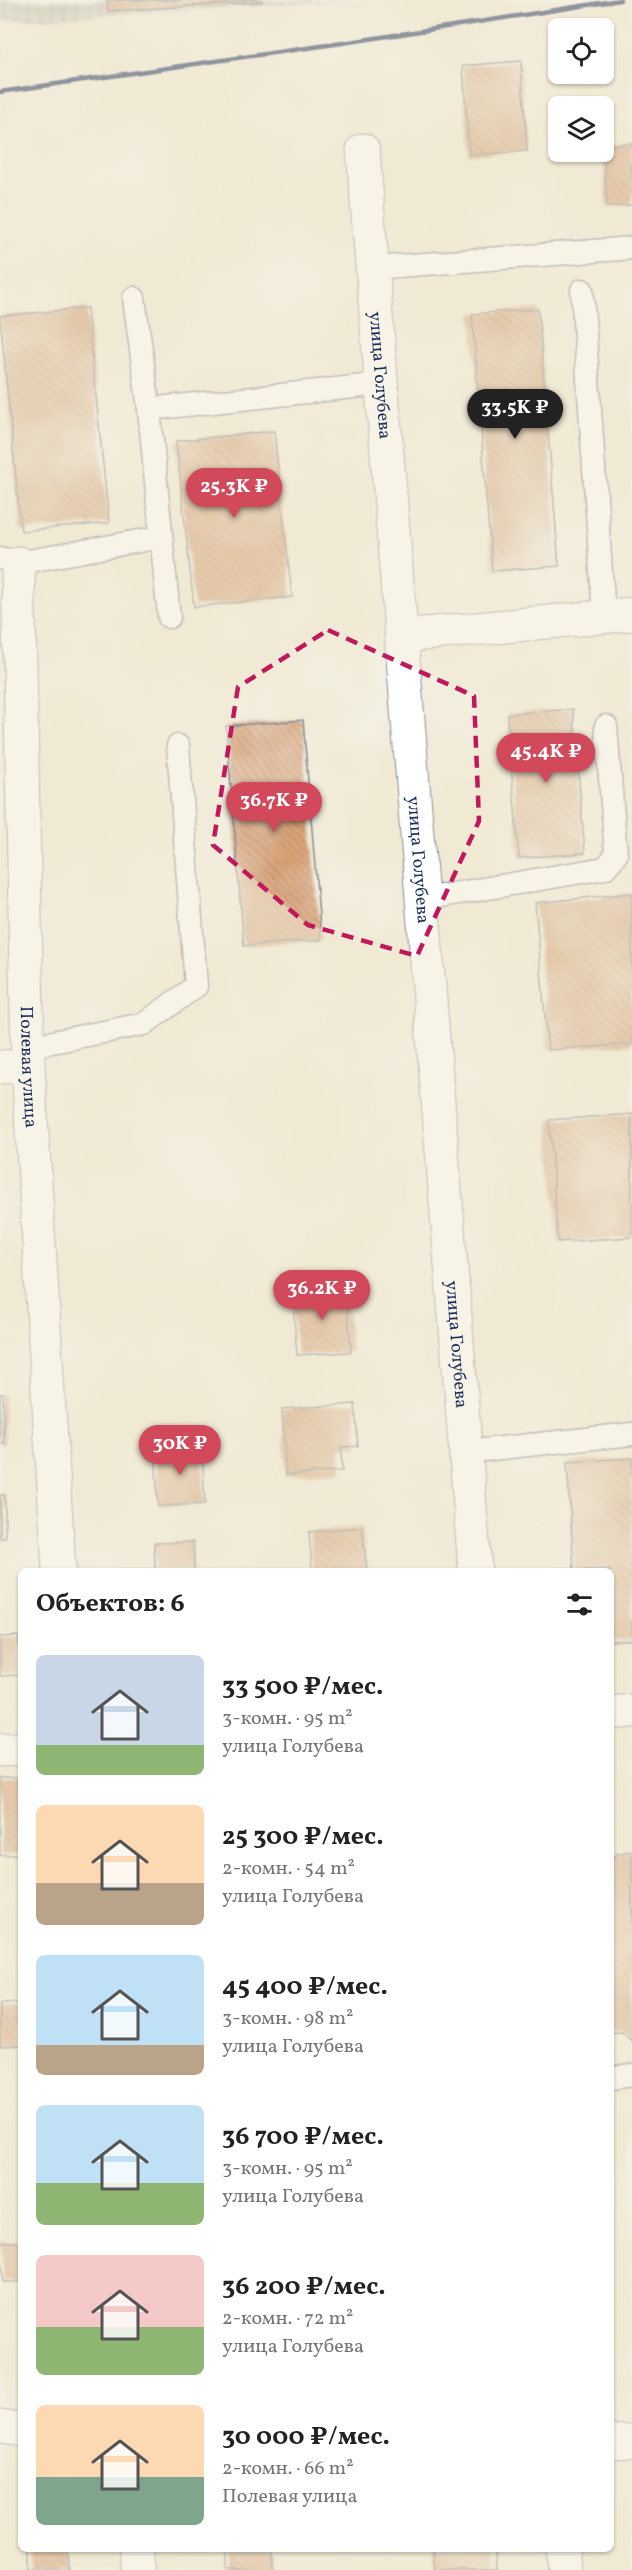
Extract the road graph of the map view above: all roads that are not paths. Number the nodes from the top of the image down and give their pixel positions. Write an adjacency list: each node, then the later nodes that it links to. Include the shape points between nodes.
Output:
1 (363, 150): 3 (street, улица Голубева)
2 (632, 248): 3 (lane)
3 (373, 268): 6 (street, улица Голубева)
4 (582, 290): 10 (lane)
5 (134, 298): 7 (lane)
6 (382, 384): 7 (lane); 12 (street, улица Голубева)
7 (149, 409): 8 (lane)
8 (161, 537): 9 (lane); 11 (lane)
9 (9, 560): 16 (street, Полевая улица)
10 (618, 615): 12 (street)
11 (169, 617)
12 (402, 636): 15 (street, улица Голубева)
13 (606, 726): 15 (lane, via 616,855 605,868)
14 (178, 746): 16 (lane, via 196,986 144,1024)
15 (424, 899): 18 (street, улица Голубева)
16 (18, 1060): 19 (street, Полевая улица)
17 (632, 1434): 18 (lane)
18 (464, 1452): 20 (street, улица Голубева)
19 (59, 1568)
20 (475, 1568)
21 (632, 1711): 22 (street)
22 (614, 1713)
23 (18, 1749): 24 (street)
24 (0, 1750)
25 (632, 2075): 26 (lane)
26 (614, 2077)
27 (0, 2427): 28 (street)
28 (18, 2430)
29 (632, 2441): 30 (street)
30 (614, 2442)
31 (136, 2552): 33 (street)
32 (562, 2552): 34 (street)
33 (137, 2570)
34 (564, 2570)

